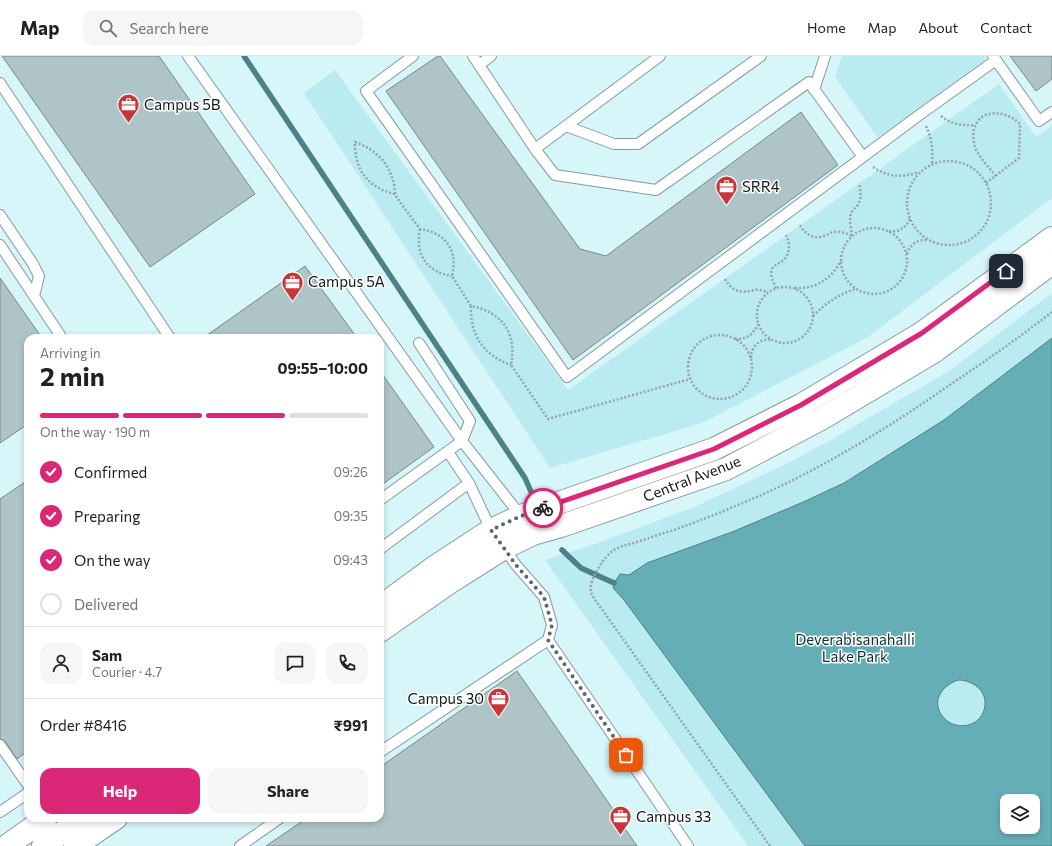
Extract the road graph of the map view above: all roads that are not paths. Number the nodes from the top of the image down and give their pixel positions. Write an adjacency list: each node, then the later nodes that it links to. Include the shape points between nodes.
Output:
1 (188, 56): 24 (lane)
2 (413, 56): 15 (lane, via 366,90 567,377)
3 (472, 56): 9 (lane)
4 (490, 56): 9 (lane)
5 (660, 56): 13 (lane)
6 (761, 56): 13 (lane, via 638,144 614,144)
7 (825, 56): 11 (lane)
8 (994, 58): 12 (lane, via 1039,121); 15 (lane)
9 (479, 64): 14 (lane)
10 (0, 83): 22 (lane)
11 (814, 90): 14 (lane, via 809,82 656,190 555,175); 15 (lane)
12 (1052, 112)
13 (566, 126): 14 (lane)
14 (535, 149)
15 (863, 157)
16 (0, 215): 20 (lane, via 39,276)
17 (1052, 238): 28 (street, Central Avenue, via 922,333 801,405 714,449)
18 (0, 245): 20 (lane)
19 (1052, 263): 31 (street, Central Avenue, via 935,351 821,419 726,469 532,534)
20 (34, 296): 21 (lane)
21 (59, 334)
22 (167, 334)
23 (418, 343): 24 (lane, via 470,421)
24 (462, 441): 25 (lane); 28 (lane)
25 (448, 452): 26 (lane); 27 (lane)
26 (469, 483): 29 (lane); 30 (lane)
27 (384, 497)
28 (521, 516): 29 (street, Central Avenue)
29 (491, 530): 31 (lane); 32 (street, Central Avenue)
30 (384, 546)
31 (504, 548): 33 (street, Central Avenue); 34 (lane, via 544,597 552,625)
32 (384, 604)
33 (384, 628)
34 (548, 640): 36 (lane); 47 (lane)
35 (0, 745): 37 (lane)
36 (384, 749)
37 (24, 779)
38 (24, 796): 39 (lane)
39 (0, 812)
40 (40, 822): 44 (street)
41 (110, 822): 43 (street)
42 (274, 822): 46 (lane)
43 (84, 839): 45 (street)
44 (8, 845)
45 (43, 846)
46 (240, 846)
47 (688, 846)

